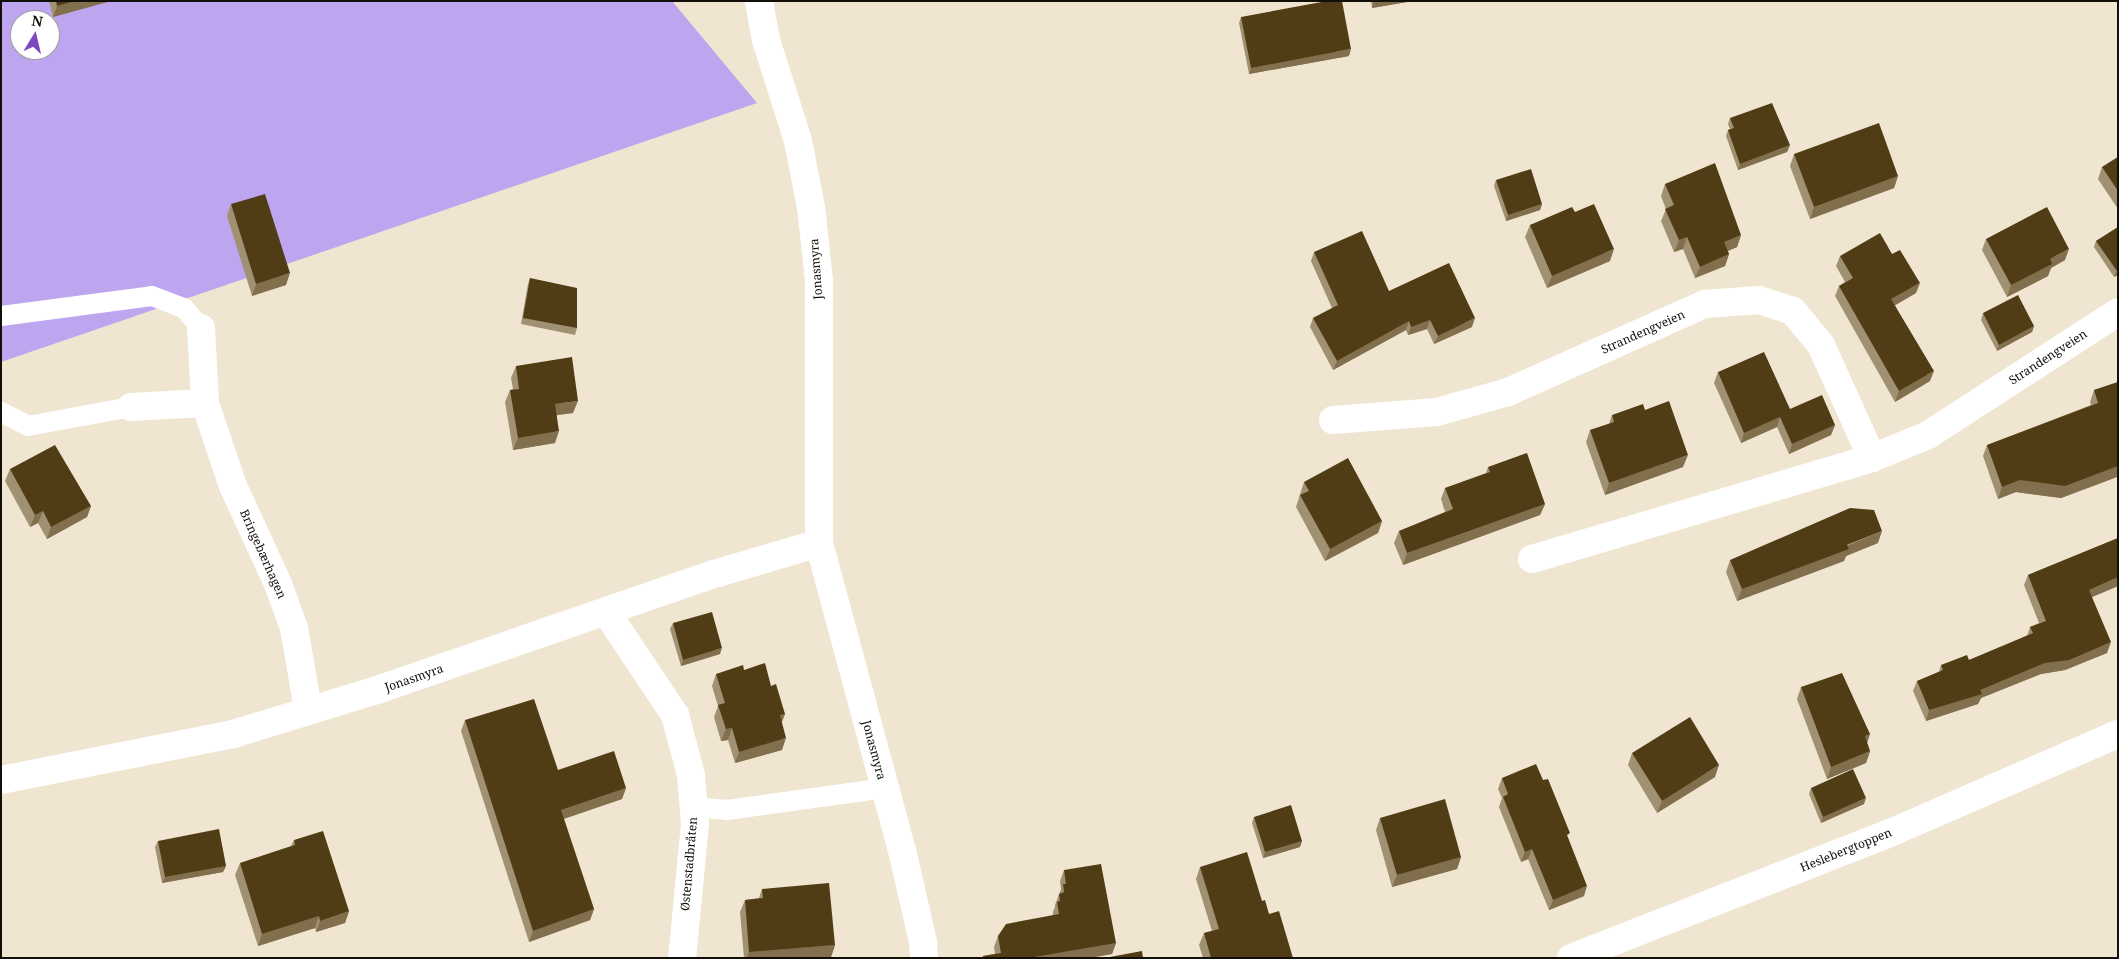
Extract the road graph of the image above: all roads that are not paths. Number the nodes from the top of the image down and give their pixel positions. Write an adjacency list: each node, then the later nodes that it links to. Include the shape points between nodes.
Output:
1 (759, 1): 10 (street, Jonasmyra, via 766,40 798,141 811,207 819,281)
2 (2118, 312): 9 (street, Strandengveien, via 1928,435)
3 (1, 316): 4 (lane, via 152,296 184,308)
4 (201, 328): 5 (street, Bringebærhagen)
5 (205, 403): 6 (street); 13 (street, Bringebærhagen, via 233,486 278,584 294,628)
6 (131, 407): 7 (lane, via 28,426)
7 (1, 412)
8 (1333, 420): 9 (street, Strandengveien, via 1446,410 1508,392 1705,304 1759,300 1793,311 1821,345)
9 (1872, 458): 11 (street, Strandengveien)
10 (818, 543): 12 (street, Jonasmyra, via 714,574); 16 (street, Jonasmyra)
11 (1532, 559)
12 (607, 612): 13 (street, Jonasmyra, via 377,690); 17 (street, Østenstadbråten, via 675,715 692,774)
13 (308, 709): 15 (street, Jonasmyra, via 233,734)
14 (2118, 734): 20 (street, Heslebergtoppen, via 1890,832)
15 (1, 780)
16 (885, 788): 17 (lane, via 727,810); 19 (street, Jonasmyra, via 909,878)
17 (694, 807): 18 (street, Østenstadbråten)
18 (682, 958)
19 (924, 958)
20 (1571, 958)

